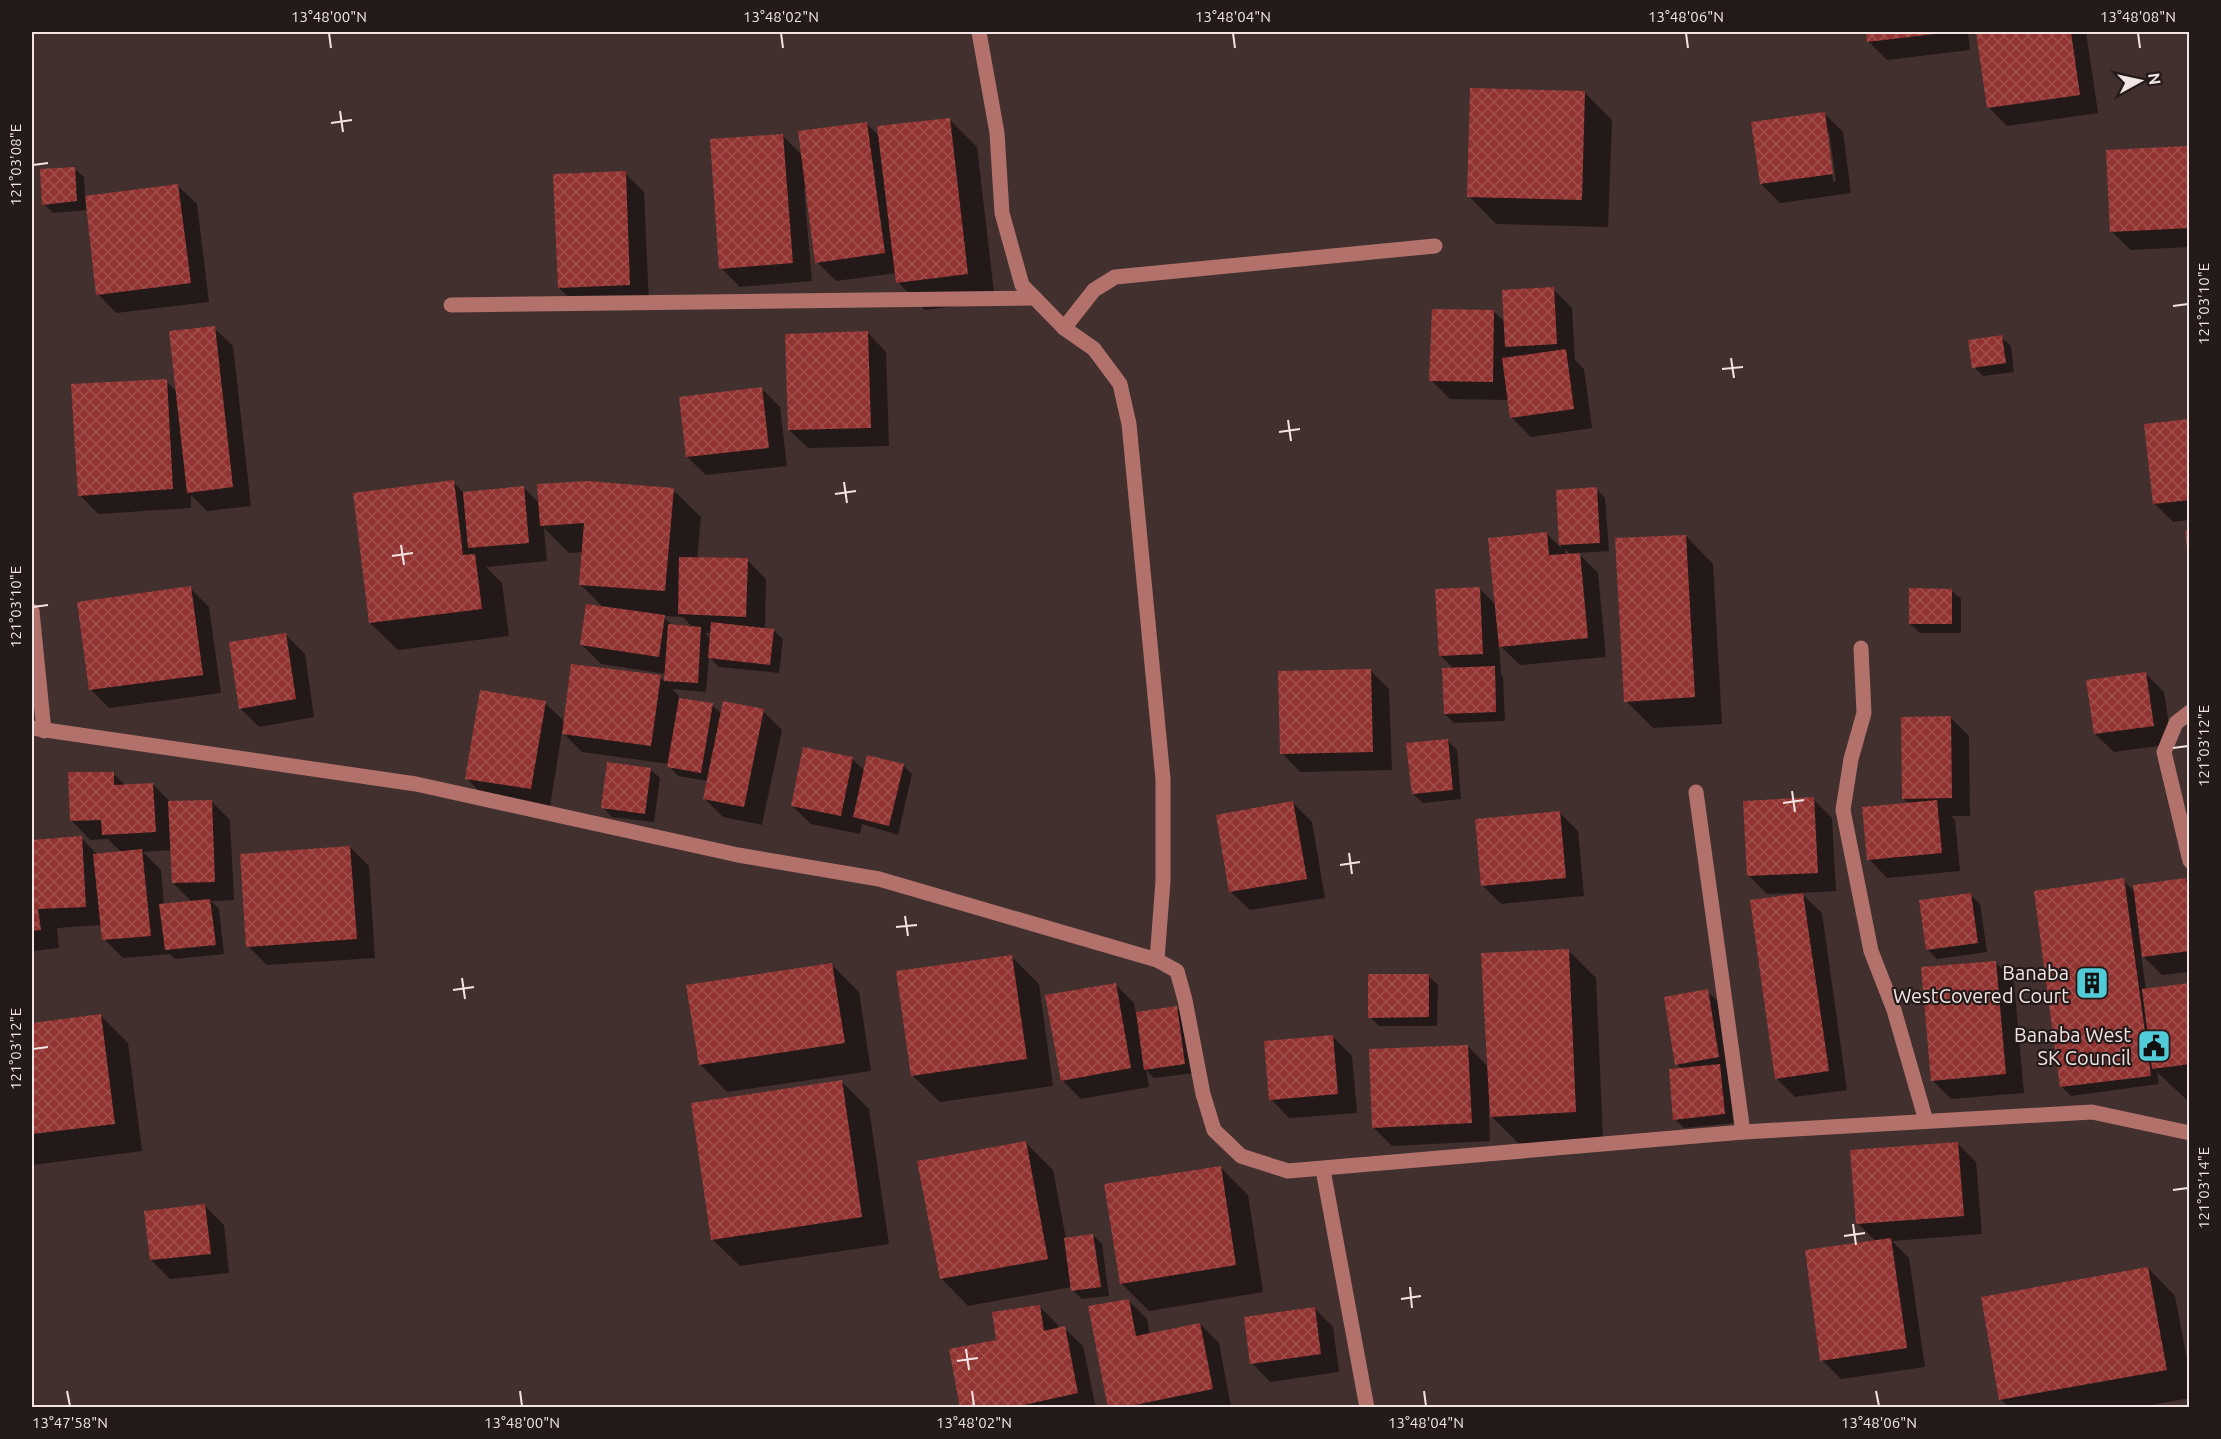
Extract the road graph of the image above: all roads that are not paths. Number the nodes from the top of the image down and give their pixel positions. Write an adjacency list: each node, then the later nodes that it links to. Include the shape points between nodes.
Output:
1 (979, 32): 3 (street, via 997,133 1002,213 1022,285)
2 (1435, 246): 5 (street, via 1115,278 1094,290)
3 (1035, 297): 4 (street); 5 (street)
4 (451, 305)
5 (1064, 328): 12 (street, via 1094,349 1120,384 1129,424 1163,779 1163,881)
6 (32, 611): 9 (street)
7 (1861, 648): 13 (street, via 1864,713 1843,810 1871,951 1894,1010)
8 (2190, 711): 11 (street, via 2176,723 2164,752)
9 (38, 730): 12 (street, via 416,784 738,855 879,879)
10 (1696, 792): 14 (street)
11 (2190, 861)
12 (1157, 960): 16 (street, via 1177,970 1214,1130 1241,1156 1288,1171)
13 (1926, 1121): 14 (street); 15 (street, via 2092,1112)
14 (1743, 1132): 16 (street)
15 (2190, 1133)
16 (1323, 1170): 17 (street)
17 (1366, 1407)

